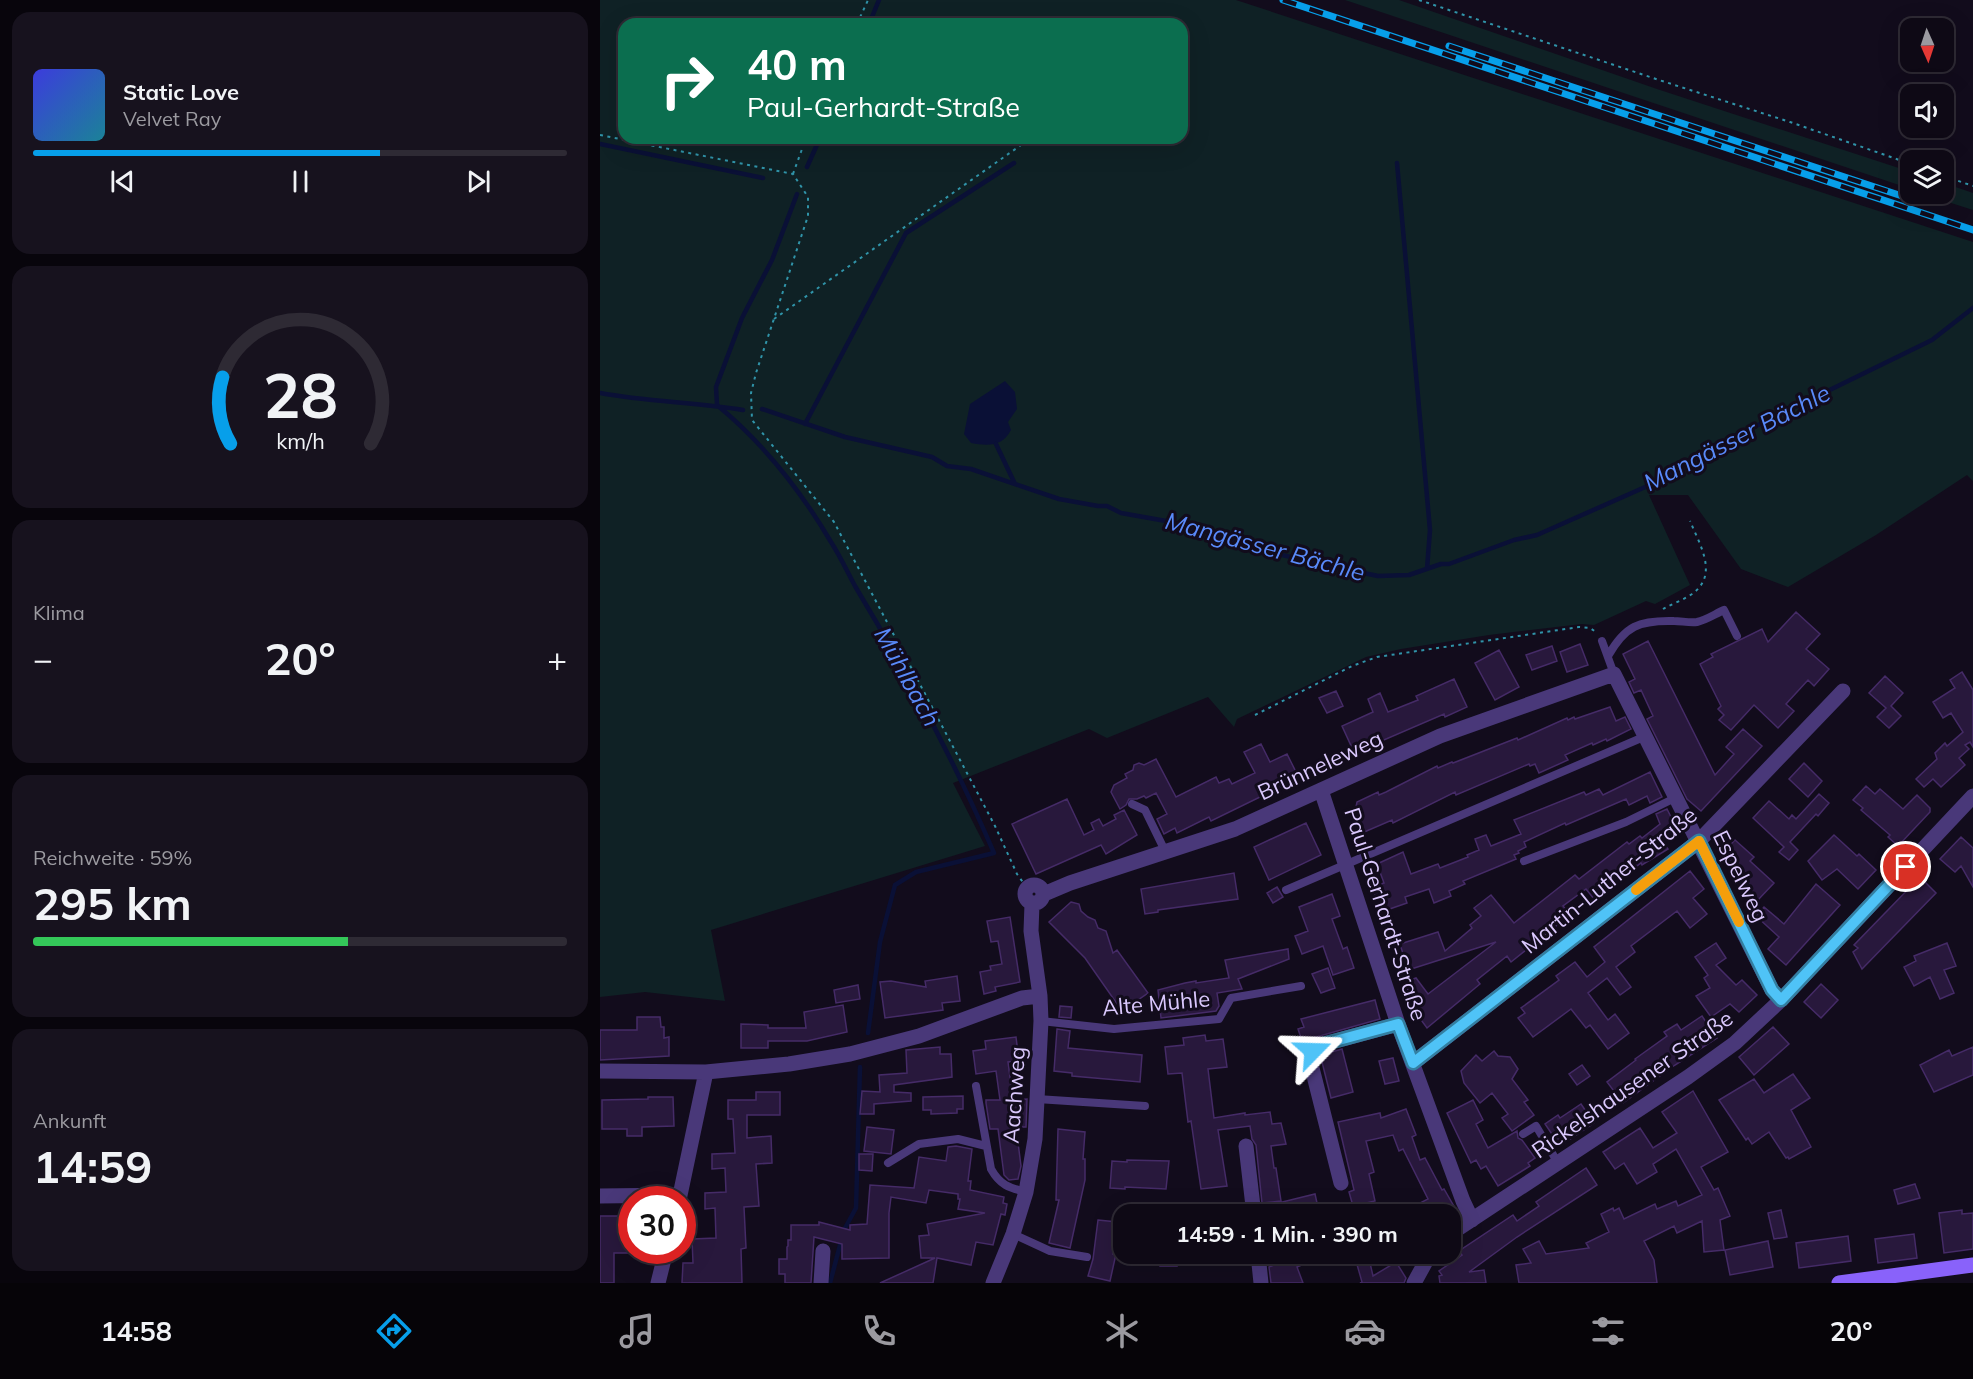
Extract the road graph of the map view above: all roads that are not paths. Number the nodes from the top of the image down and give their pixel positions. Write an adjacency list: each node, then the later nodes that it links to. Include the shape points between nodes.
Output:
1 (1737, 636): 3 (lane, via 1724,610 1697,622 1643,623 1627,630)
2 (1602, 641): 3 (lane)
3 (1608, 657): 4 (lane)
4 (1614, 674): 6 (street, Espelweg); 7 (street, Brünneleweg, via 1440,736)
5 (1843, 691): 11 (street, Martin-Luther-Straße)
6 (1646, 736): 8 (street, Espelweg); 14 (lane)
7 (1321, 790): 12 (street, Brünneleweg, via 1235,829); 14 (street, Paul-Gerhardt-Straße)
8 (1677, 797): 11 (street, Espelweg); 13 (lane, via 1626,822)
9 (1132, 804): 12 (lane, via 1145,810)
10 (1971, 804): 20 (street, Rickelshausener Straße)
11 (1699, 841): 20 (street, Espelweg, via 1772,990); 23 (street, Martin-Luther-Straße)
12 (1166, 852): 17 (street, Brünneleweg, via 1070,883)
13 (1524, 861)
14 (1346, 865): 16 (lane); 22 (street, Paul-Gerhardt-Straße)
15 (1027, 888): 17 (street, via 1037,885 1042,889)
16 (1286, 890)
17 (1038, 899): 19 (street, Aachweg, via 1031,931)
18 (1301, 986): 21 (lane, Alte Mühle, via 1231,998 1219,1019 1114,1029)
19 (1040, 996): 21 (street, Aachweg); 25 (street, via 1022,998 919,1036 850,1054)
20 (1781, 1000): 33 (street, Rickelshausener Straße, via 1735,1043)
21 (1041, 1021): 27 (street, Aachweg)
22 (1398, 1024): 23 (street, Paul-Gerhardt-Straße); 34 (street, via 1324,1044 1311,1055)
23 (1413, 1063): 40 (street, Paul-Gerhardt-Straße)
24 (600, 1071): 25 (street)
25 (706, 1072): 35 (street)
26 (976, 1086): 30 (lane)
27 (1037, 1099): 28 (lane); 36 (street, Aachweg)
28 (1145, 1106)
29 (1523, 1134): 33 (lane, via 1536,1126)
30 (986, 1146): 32 (lane, via 958,1139 919,1144); 36 (lane, via 998,1180)
31 (1246, 1146): 39 (street)
32 (888, 1163)
33 (1558, 1163): 40 (street, Rickelshausener Straße)
34 (1341, 1183)
35 (682, 1186)
36 (1026, 1192): 42 (street, Aachweg)
37 (600, 1196): 38 (street)
38 (618, 1196)
39 (1253, 1204)
40 (1472, 1220): 41 (street, Rickelshausener Straße)
41 (1461, 1227)
42 (1013, 1233): 44 (lane, via 1050,1251); 51 (street, Aachweg)
43 (823, 1251): 50 (street)
44 (1087, 1257)
45 (663, 1264): 49 (street)
46 (1259, 1264): 52 (street)
47 (1424, 1264): 53 (street)
48 (1973, 1265): 54 (street)
49 (658, 1283)
50 (821, 1283)
51 (993, 1283)
52 (1261, 1283)
53 (1414, 1283)
54 (1839, 1283)

